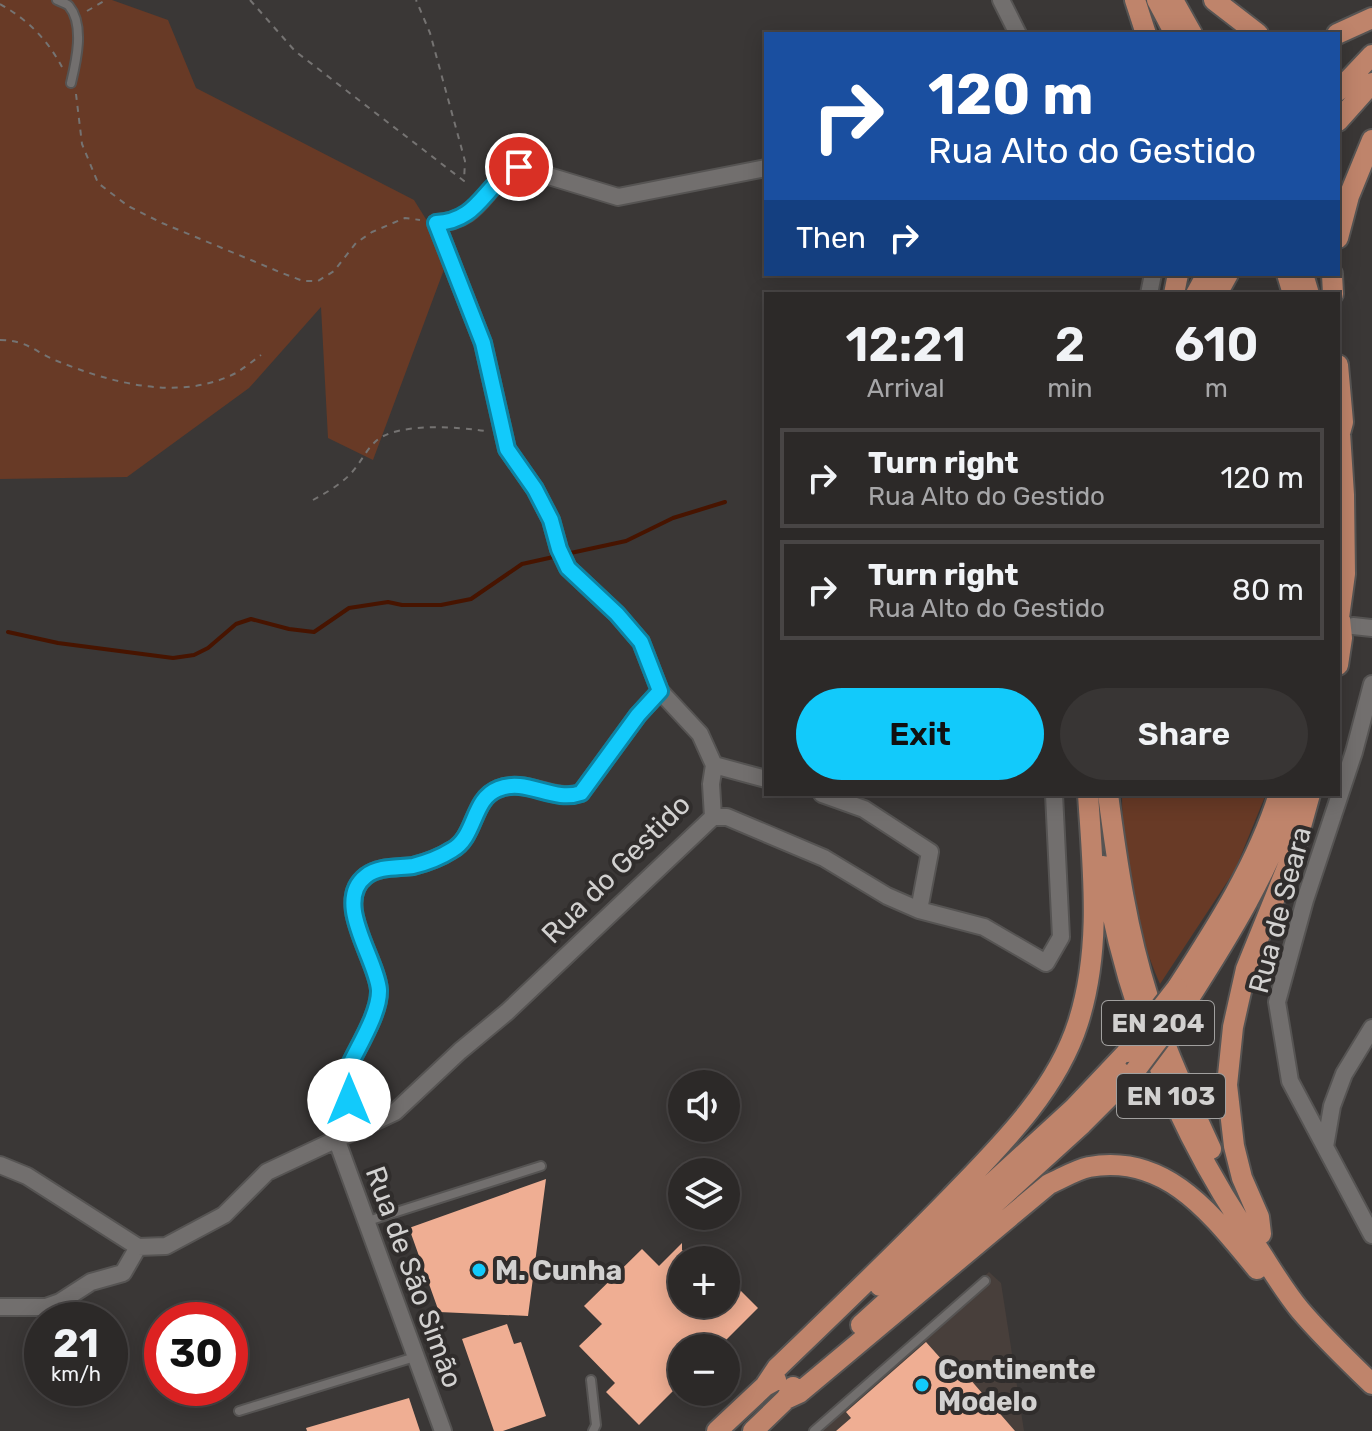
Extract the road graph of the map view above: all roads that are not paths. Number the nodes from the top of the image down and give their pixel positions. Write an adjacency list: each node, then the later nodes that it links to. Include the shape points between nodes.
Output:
1 (57, 0): 15 (lane, via 68,6 76,25)
2 (1001, 0): 8 (street)
3 (1135, 0): 9 (main road)
4 (1157, 0): 10 (main road)
5 (1173, 0): 11 (main road)
6 (1214, 0): 12 (main road)
7 (1372, 18): 13 (main road)
8 (1017, 32)
9 (1145, 32)
10 (1174, 32)
11 (1191, 32)
12 (1255, 32)
13 (1340, 33)
14 (1372, 55): 17 (main road)
15 (71, 83)
16 (1372, 83): 18 (main road)
17 (1340, 89)
18 (1340, 119)
19 (1372, 140): 21 (main road)
20 (764, 168): 29 (street, Rua do Gestido, via 618,197 519,167 467,215 436,223 483,343 507,449 551,520 568,568 641,642)
21 (1340, 230)
22 (1340, 388): 23 (main road)
23 (1340, 430)
24 (1340, 445): 25 (main road)
25 (1344, 623): 26 (street); 27 (main road)
26 (1372, 628)
27 (1340, 652)
28 (1372, 684): 32 (street, Rua de Seara)
29 (660, 691): 30 (street, Rua do Gestido, via 700,734); 48 (street, via 581,793 569,797 517,784 496,789 455,849 416,865 380,869 355,891 353,908 379,991 343,1080)
30 (714, 765): 31 (street); 43 (street, Rua do Gestido)
31 (764, 778)
32 (1340, 794)
33 (835, 796): 42 (street)
34 (1054, 796): 44 (street, via 1061,937 1046,963 984,927)
35 (1088, 796): 64 (main road, via 1095,913 1092,958 1078,1024 1049,1084 1000,1146 777,1368)
36 (1095, 796): 59 (main road, EN 103, via 1115,932 1161,1074 1199,1156)
37 (1108, 796): 54 (main road, EN 204, via 1129,930 1148,997 1212,1151)
38 (1278, 796): 45 (main road, via 1254,858)
39 (1294, 796): 45 (main road, via 1235,928)
40 (1309, 796): 54 (main road, EN 103, via 1295,848 1246,969 1233,1027 1227,1085 1234,1146)
41 (1339, 796): 50 (street, Rua de Seara, via 1277,1002 1290,1081)
42 (867, 801): 44 (street, via 930,852)
43 (713, 817): 44 (street, via 727,817 824,858); 48 (street, Rua do Gestido, via 395,1112)
44 (919, 910)
45 (1182, 995): 47 (main road, bridge)
46 (1372, 1028): 50 (street, via 1344,1074)
47 (1131, 1062): 64 (main road, via 1074,1108 795,1365); 65 (main road, via 1082,1124 794,1386)
48 (362, 1130): 49 (street, Rua do Gestido)
49 (337, 1141): 53 (street, Rua de São Simão); 56 (street, Rua do Gestido, via 267,1172 224,1215 166,1246)
50 (1325, 1147): 55 (street, Rua de Seara)
51 (0, 1165): 56 (street, via 27,1176)
52 (541, 1166): 53 (lane)
53 (368, 1221): 60 (street, Rua de São Simão)
54 (1261, 1234): 61 (main road, EN 103, via 1303,1293)
55 (1372, 1235)
56 (138, 1247): 58 (street, via 123,1273 91,1282 60,1302)
57 (985, 1281): 71 (lane)
58 (0, 1307)
59 (1299, 1309): 63 (main road, EN 103); 65 (main road, via 1285,1301 1190,1196 1158,1174 1122,1164 1085,1168 1049,1184 811,1384)
60 (415, 1357): 66 (lane); 67 (street, Rua de São Simão)
61 (1372, 1370)
62 (591, 1380): 68 (lane)
63 (1372, 1384)
64 (765, 1386): 69 (main road)
65 (786, 1399): 70 (main road)
66 (239, 1411)
67 (443, 1431)
68 (593, 1431)
69 (717, 1431)
70 (753, 1431)
71 (814, 1431)

